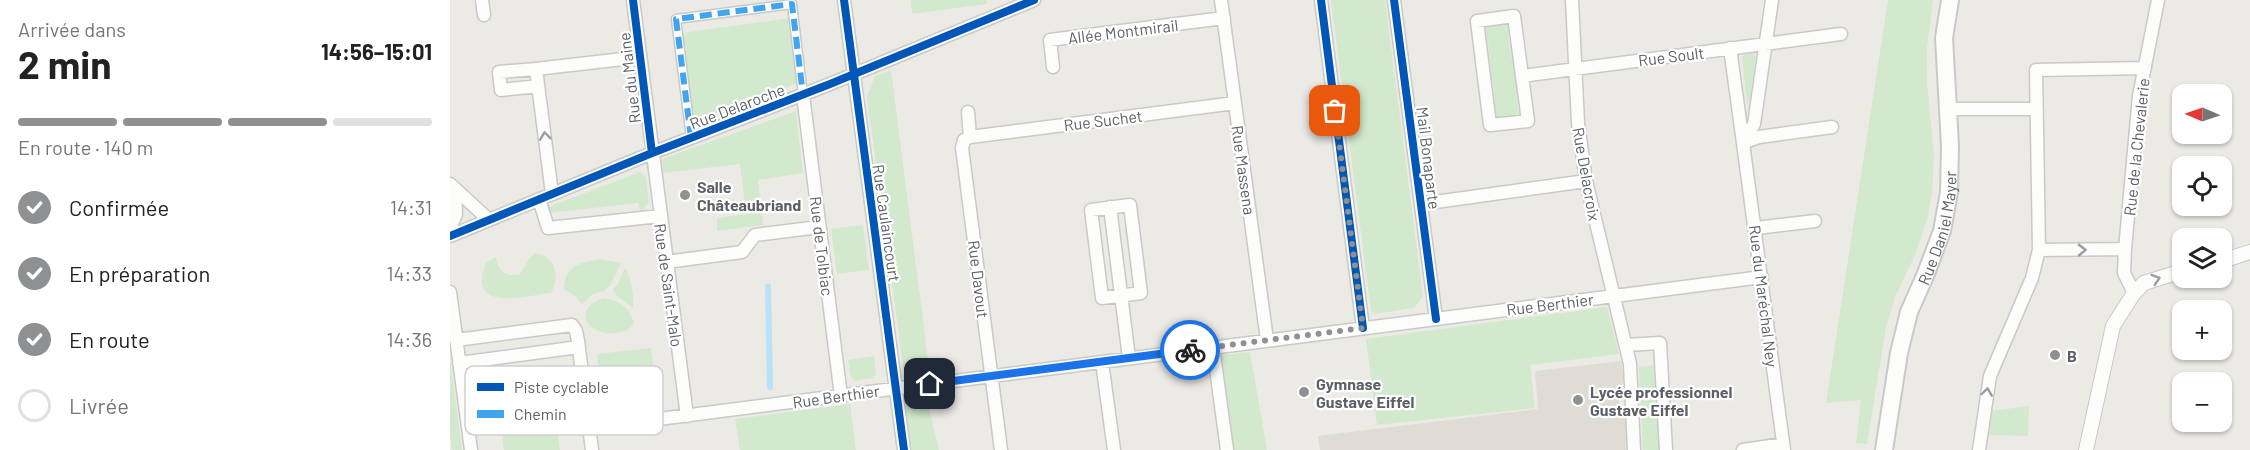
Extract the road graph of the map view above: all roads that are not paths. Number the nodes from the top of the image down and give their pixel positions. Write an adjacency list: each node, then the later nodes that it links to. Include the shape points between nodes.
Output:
1 (482, 0): 12 (street)
2 (633, 0): 17 (street, Rue du Maine)
3 (844, 0): 22 (street, Rue Caulaincourt)
4 (1034, 0): 22 (street, Rue Delaroche)
5 (1221, 0): 13 (street, Rue Massena)
6 (1321, 0): 60 (street)
7 (1394, 0): 39 (street, Mail Bonaparte)
8 (1572, 0): 19 (street, Rue Delacroix)
9 (1772, 0): 15 (street)
10 (1950, 0): 27 (main road, Rue Daniel Mayer, via 1944,38)
11 (2158, 0): 20 (street, Rue de la Chevalerie)
12 (484, 15)
13 (1224, 18): 18 (street, Allée Montmirail, via 1050,40); 26 (street, Rue Massena)
14 (1841, 34): 15 (street, Rue Soult)
15 (1766, 43): 16 (street, Rue Soult); 33 (street, via 1754,124)
16 (1730, 48): 19 (street, Rue Soult); 33 (street, Rue du Maréchal Ney)
17 (640, 57): 21 (street); 34 (street, Rue du Maine)
18 (1053, 67)
19 (1575, 68): 23 (street, Rue Soult); 35 (street, Rue Delacroix)
20 (2145, 68): 28 (street, via 2036,70); 48 (street, Rue de la Chevalerie)
21 (536, 69): 24 (street); 24 (street, via 499,72 501,90)
22 (854, 74): 25 (street, Rue Delaroche); 71 (street, Rue Caulaincourt)
23 (1522, 76): 23 (street, via 1514,16 1477,21 1490,125 1528,121)
24 (538, 86): 37 (street, one-way to 24)
25 (803, 95): 32 (street, Rue Delaroche); 32 (street, via 792,4 676,19); 44 (street, Rue de Tolbiac)
26 (1235, 103): 31 (street, Rue Suchet); 62 (street, Rue Massena)
27 (1947, 109): 28 (street); 88 (main road, Rue Daniel Mayer, via 1949,192 1942,231 1909,312)
28 (2037, 109): 49 (street)
29 (968, 112): 31 (street, Rue Davout)
30 (1832, 128): 33 (street, via 1759,137)
31 (970, 137): 70 (street, Rue Davout, via 964,140 962,148)
32 (691, 138): 34 (street, Rue Delaroche)
33 (1743, 143): 45 (street, Rue du Maréchal Ney)
34 (652, 153): 37 (street, Rue Delaroche); 41 (street, Rue de Saint-Malo)
35 (1586, 182): 39 (street); 58 (street, Rue Delacroix)
36 (453, 187): 42 (street); 46 (street, via 456,214)
37 (552, 194): 38 (street, Rue Delaroche)
38 (539, 200): 41 (street, via 548,228); 42 (street, Rue Delaroche)
39 (1421, 204): 59 (street, Mail Bonaparte)
40 (1110, 207): 57 (street); 57 (street, via 1091,210 1102,298); 57 (street, via 1130,205 1133,227 1141,293)
41 (660, 216): 52 (street, Rue de Saint-Malo)
42 (489, 220): 47 (street, Rue Delaroche)
43 (1815, 221): 45 (street)
44 (819, 227): 52 (street, via 755,235 742,252); 72 (street, Rue de Tolbiac)
45 (1756, 228): 54 (street, Rue du Maréchal Ney)
46 (450, 229)
47 (450, 236)
48 (2125, 249): 49 (street, one-way to 48); 56 (street, Rue de la Chevalerie, via 2124,273)
49 (2039, 250): 89 (street, one-way to 49, via 1990,376 2032,278)
50 (2250, 252): 51 (street)
51 (2232, 258)
52 (666, 262): 74 (street, Rue de Saint-Malo)
53 (2172, 274): 56 (street, one-way to 53, via 2151,280)
54 (1762, 277): 58 (street, Rue Berthier); 78 (street, Rue du Maréchal Ney)
55 (450, 292): 61 (street)
56 (2134, 293): 90 (street, via 2111,332)
57 (1121, 296): 66 (street)
58 (1613, 296): 59 (street, Rue Berthier); 63 (street, Rue Delacroix)
59 (1436, 319): 60 (street, Rue Berthier)
60 (1363, 328): 62 (street, Rue Berthier)
61 (456, 340): 64 (street, via 572,325); 68 (street)
62 (1267, 340): 65 (street, Rue Berthier)
63 (1626, 345): 85 (street, Rue Delacroix); 86 (street, via 1660,343)
64 (579, 347): 68 (street); 69 (street)
65 (1213, 347): 66 (street, Rue Berthier); 84 (street)
66 (1129, 358): 67 (street, Rue Berthier)
67 (1102, 362): 70 (street, Rue Berthier); 83 (street)
68 (459, 363): 73 (street)
69 (581, 366)
70 (991, 376): 71 (street, Rue Berthier); 82 (street, Rue Davout)
71 (896, 388): 72 (street, Rue Berthier); 81 (street, Rue Caulaincourt)
72 (841, 396): 74 (street, Rue Berthier)
73 (465, 406)
74 (687, 416): 75 (street, Rue Berthier)
75 (663, 419)
76 (469, 435): 79 (street)
77 (590, 435): 80 (street)
78 (1783, 447): 87 (street)
79 (471, 450)
80 (592, 450)
81 (904, 450)
82 (1001, 450)
83 (1114, 450)
84 (1227, 450)
85 (1634, 450)
86 (1666, 450)
87 (1743, 450)
88 (1884, 450)
89 (1979, 450)
90 (2086, 450)

